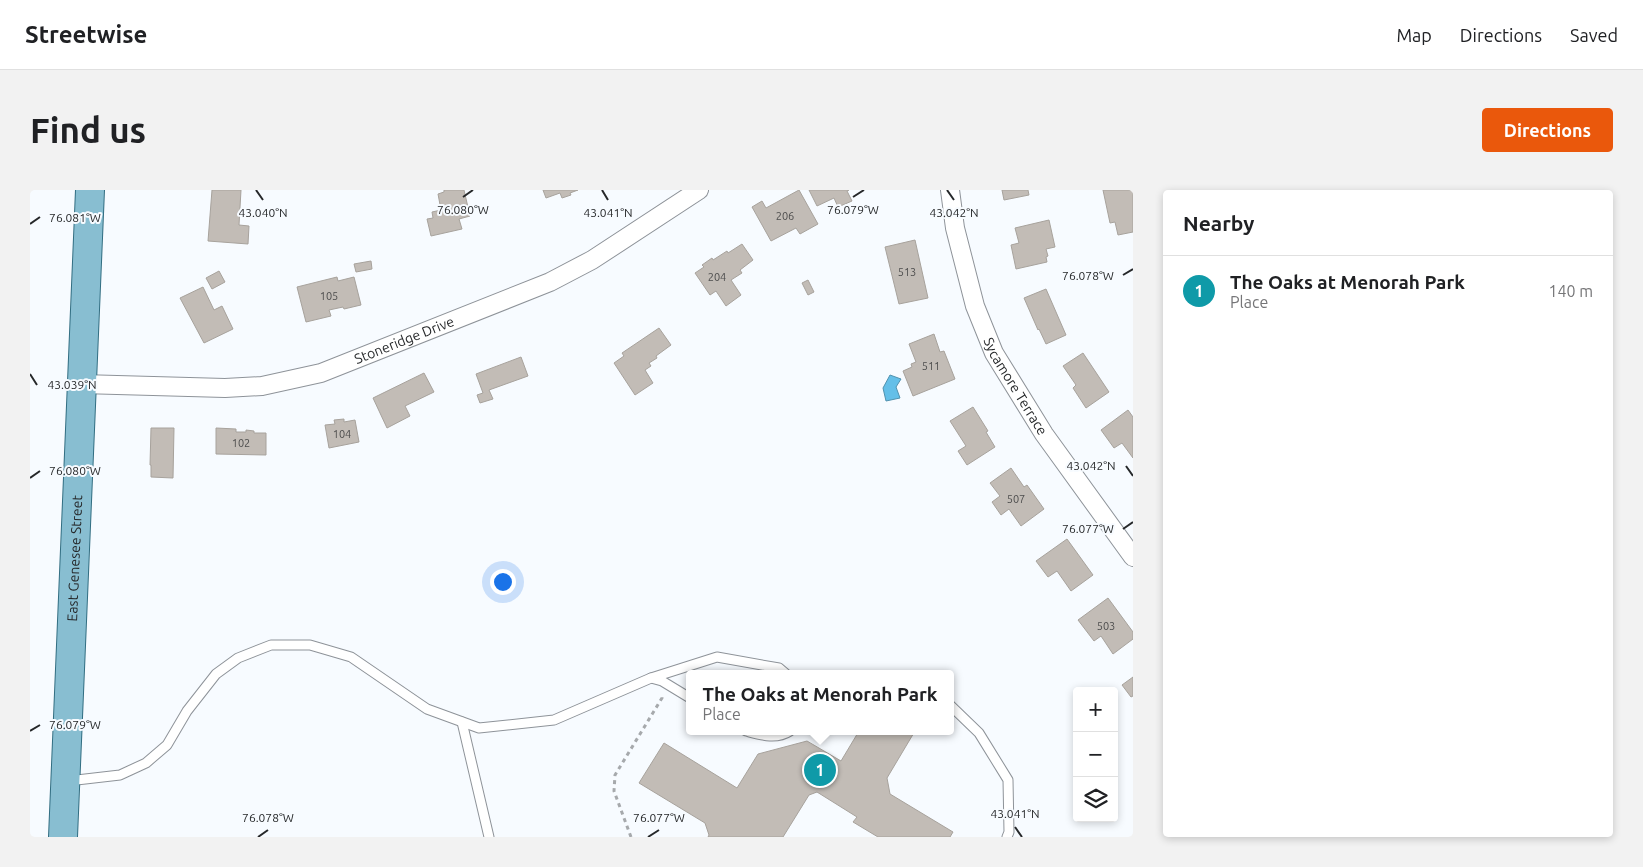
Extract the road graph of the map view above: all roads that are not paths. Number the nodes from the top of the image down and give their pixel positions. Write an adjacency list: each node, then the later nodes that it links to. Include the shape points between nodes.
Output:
1 (90, 190): 4 (main road, East Genesee Street)
2 (699, 190): 4 (street, Stoneridge Drive, via 592,260 550,282 321,373 244,387)
3 (950, 190): 5 (street, Sycamore Terrace, via 955,228 975,306 994,353 1044,434)
4 (81, 384): 13 (main road, East Genesee Street)
5 (1133, 557)
6 (781, 670): 7 (lane, via 717,656)
7 (651, 678): 8 (lane); 10 (lane, via 554,720 480,728)
8 (686, 696)
9 (954, 709): 16 (lane, via 979,733 1008,780)
10 (462, 722): 13 (lane, via 427,709 351,658 310,645 270,645 238,658 216,674 187,711 167,745 146,764 120,774); 15 (lane)
11 (762, 735): 12 (lane)
12 (785, 735)
13 (65, 781): 14 (main road, East Genesee Street)
14 (63, 837)
15 (489, 837)
16 (1007, 837)

